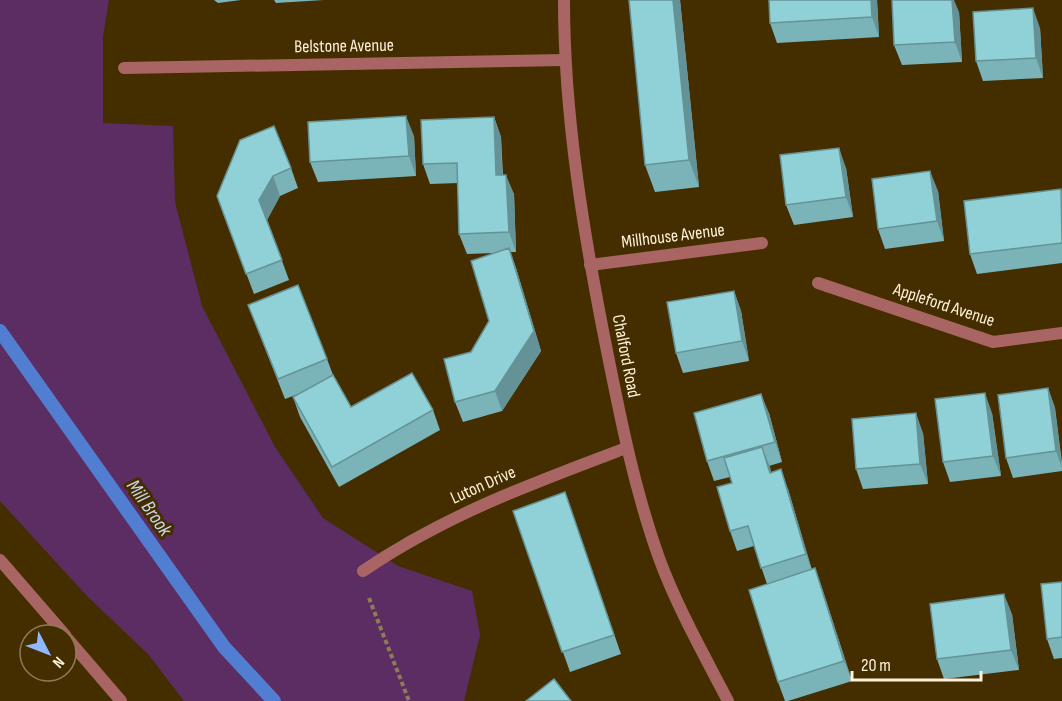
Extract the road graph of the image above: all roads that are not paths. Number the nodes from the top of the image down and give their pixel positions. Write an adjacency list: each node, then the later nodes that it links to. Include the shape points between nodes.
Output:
1 (564, 0): 2 (street, Chalford Road)
2 (564, 60): 3 (street, Belstone Avenue); 5 (street, Chalford Road)
3 (124, 68)
4 (762, 243): 5 (street, Millhouse Avenue)
5 (590, 265): 8 (street, Chalford Road)
6 (818, 283): 7 (street, Appleford Avenue, via 993,342)
7 (1062, 333)
8 (626, 448): 10 (street, Luton Drive, via 440,523); 14 (street, Chalford Road, via 659,559)
9 (0, 560): 11 (street)
10 (363, 571)
11 (54, 623)
12 (78, 651): 13 (street)
13 (121, 701)
14 (728, 701)

